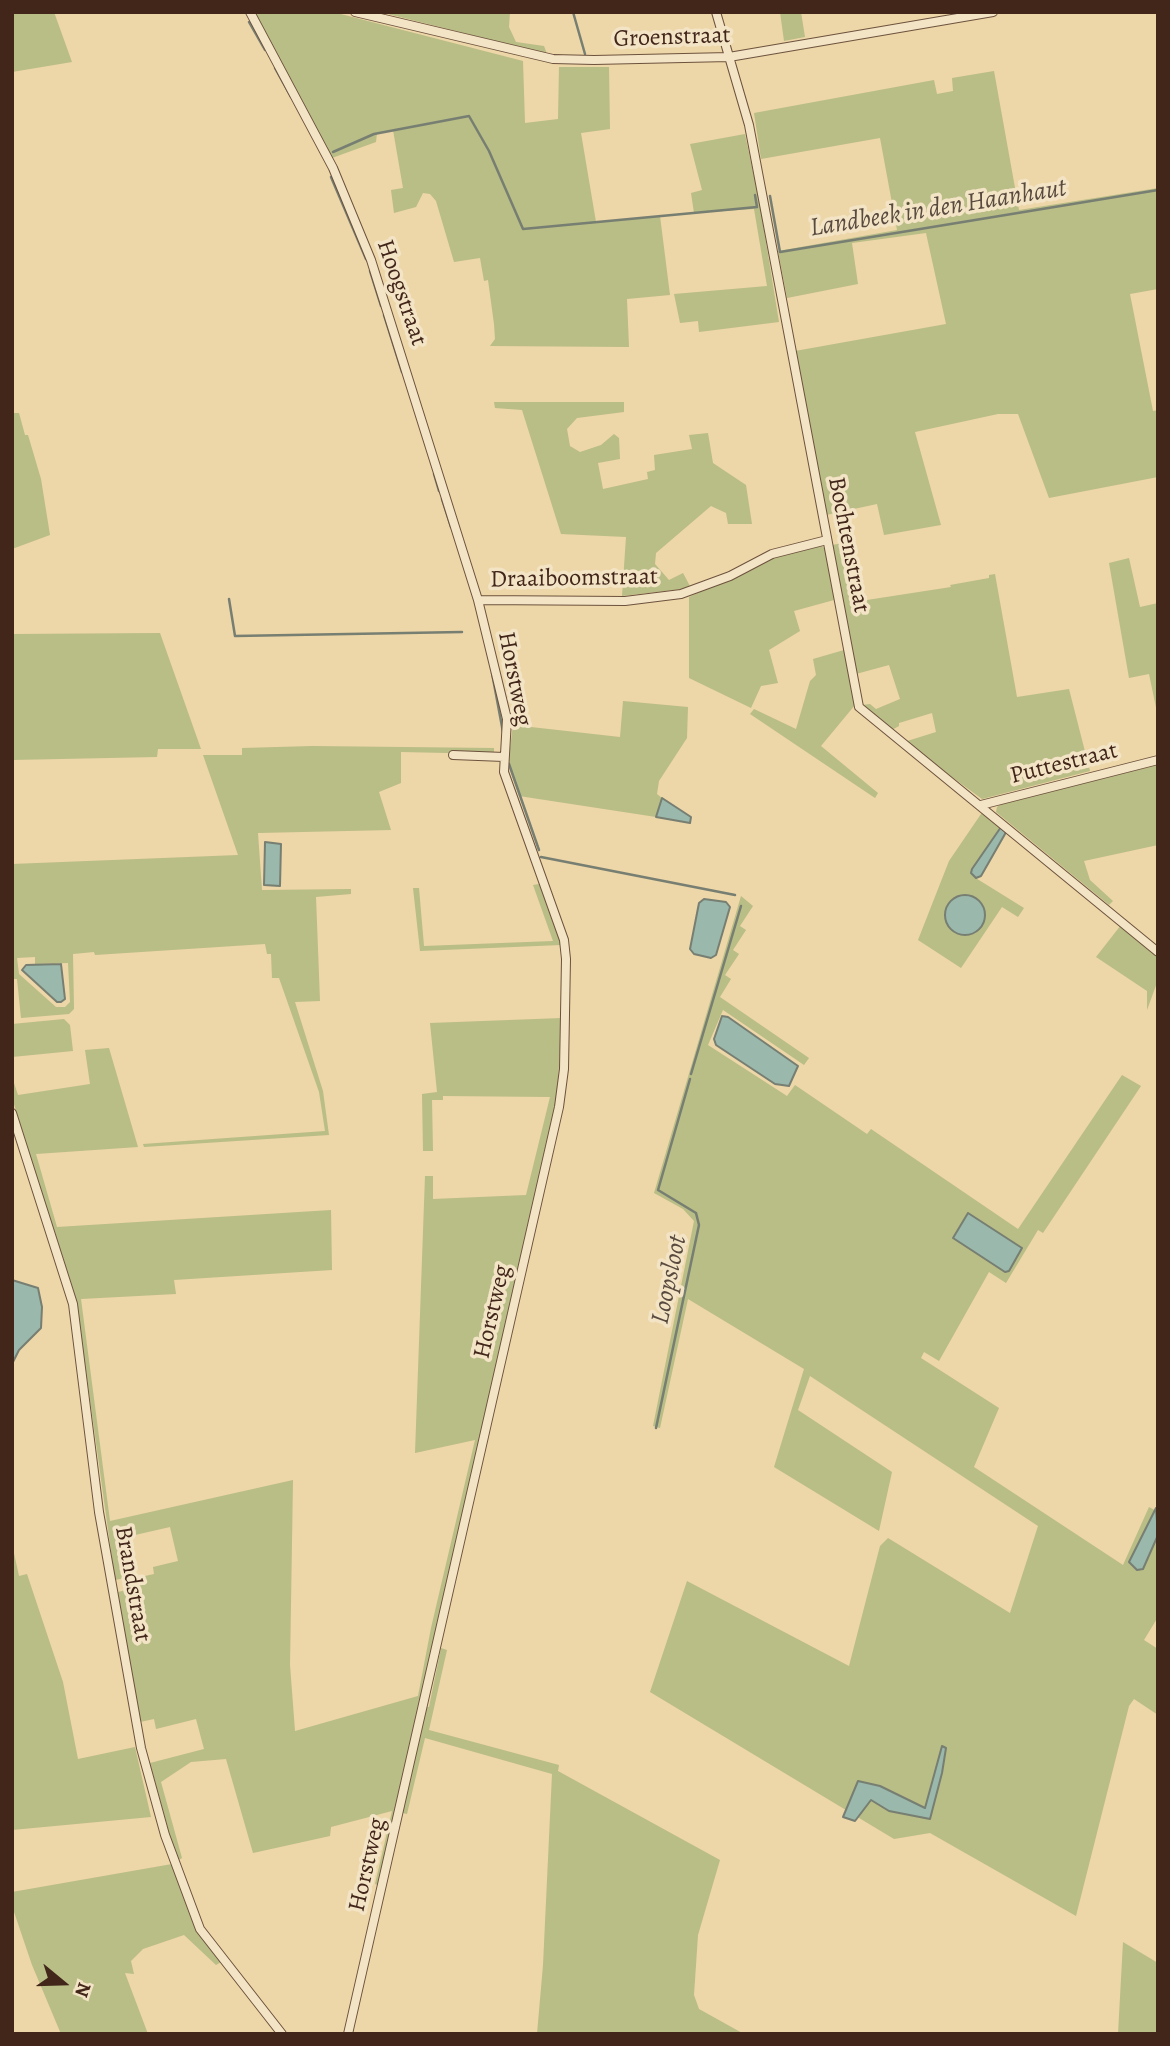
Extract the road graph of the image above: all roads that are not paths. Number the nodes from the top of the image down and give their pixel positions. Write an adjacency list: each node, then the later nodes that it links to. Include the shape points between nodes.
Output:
1 (250, 12): 7 (street, Hoogstraat, via 335,170 371,260)
2 (355, 12): 5 (street, Groenstraat, via 553,59)
3 (716, 12): 5 (street, Bochtenstraat)
4 (993, 12): 5 (street, Groenstraat)
5 (729, 57): 6 (street, Bochtenstraat, via 749,125)
6 (827, 540): 7 (street, Draaiboomstraat, via 772,554 681,594 625,601); 11 (street, Bochtenstraat, via 861,711)
7 (478, 600): 9 (street, Horstweg, via 507,719)
8 (453, 755): 9 (street)
9 (504, 757): 15 (street, Horstweg, via 504,772 564,940 562,1082)
10 (1158, 760): 11 (street, Puttestraat)
11 (981, 805): 12 (street, Bochtenstraat)
12 (1158, 952)
13 (12, 1112): 14 (street, Brandstraat, via 72,1304 102,1525 141,1748 165,1835 200,1929)
14 (282, 2034)
15 (348, 2034)

